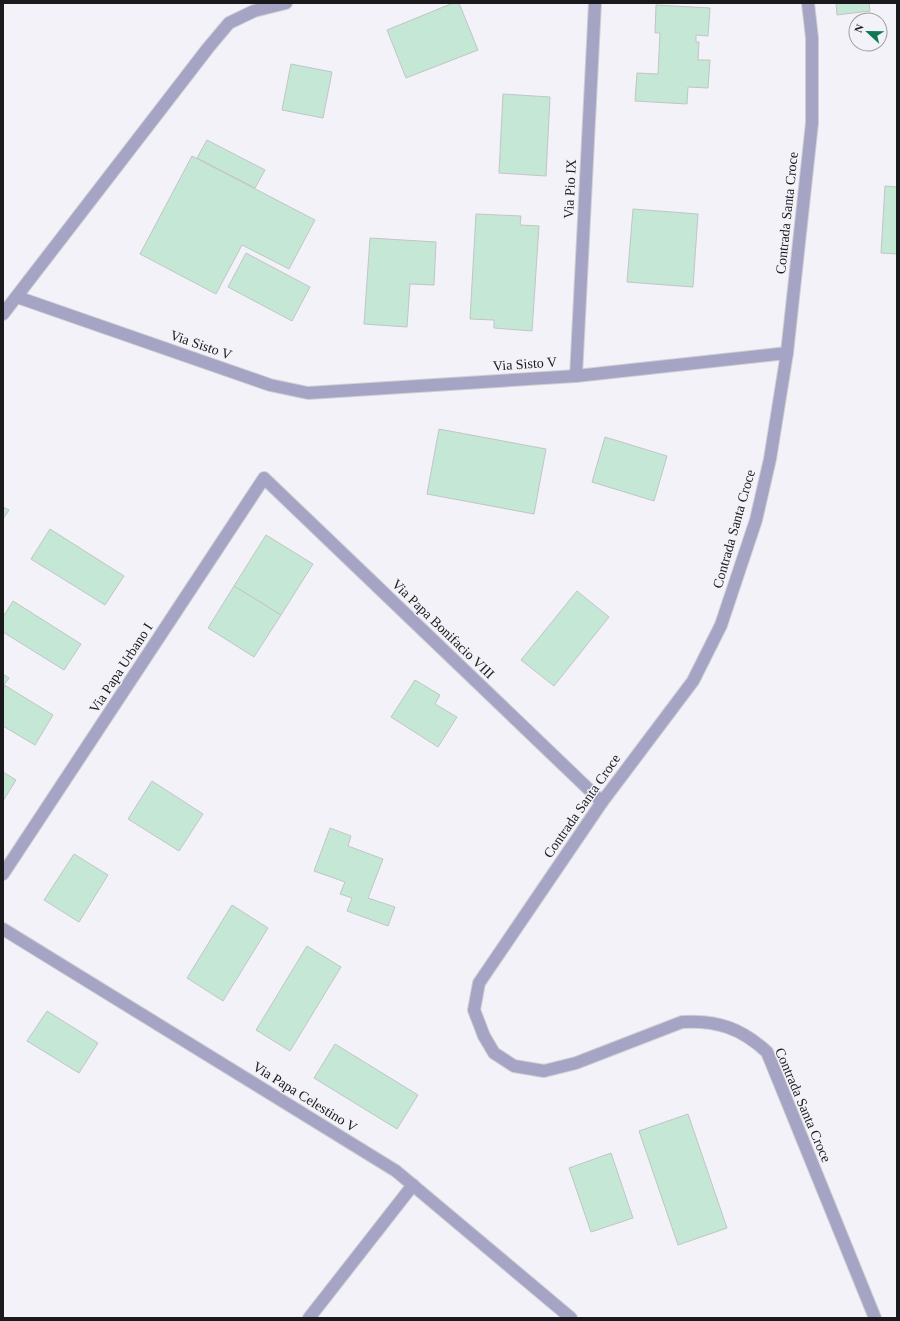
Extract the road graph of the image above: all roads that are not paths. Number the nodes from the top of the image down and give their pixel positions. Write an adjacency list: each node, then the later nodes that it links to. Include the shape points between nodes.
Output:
1 (286, 3): 4 (street, via 254,11 229,23)
2 (595, 3): 7 (street, Via Pio IX)
3 (808, 3): 6 (street, Contrada Santa Croce, via 812,38 812,123)
4 (16, 297): 5 (street); 7 (street, Via Sisto V, via 270,385 308,393)
5 (3, 314)
6 (787, 353): 7 (street, Via Sisto V); 9 (street, Contrada Santa Croce, via 770,459 756,520 721,625 693,681)
7 (576, 376)
8 (264, 478): 9 (street, Via Papa Bonifacio VIII); 10 (street, Via Papa Urbano I)
9 (602, 802): 15 (street, Contrada Santa Croce, via 479,983 474,1010 484,1036 494,1053 514,1066 544,1071 576,1063 682,1022 698,1021 730,1027 756,1042 767,1052)
10 (3, 874)
11 (3, 929): 12 (street, Via Papa Celestino V, via 396,1171)
12 (413, 1185): 13 (street); 14 (street, Via Papa Celestino V)
13 (309, 1318)
14 (571, 1318)
15 (875, 1318)

